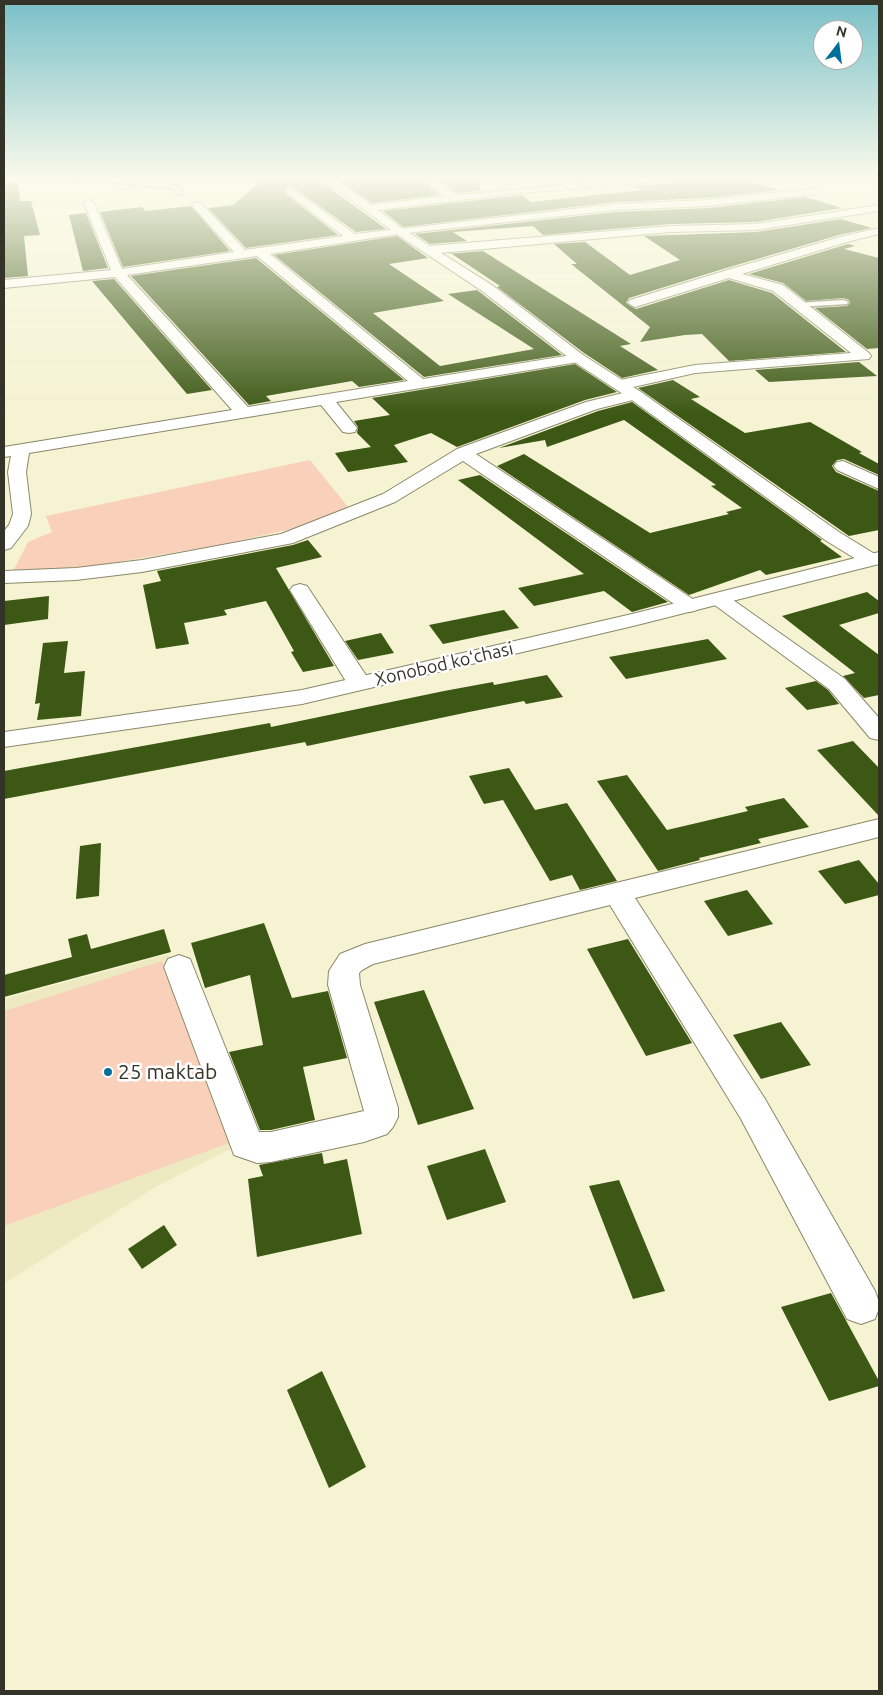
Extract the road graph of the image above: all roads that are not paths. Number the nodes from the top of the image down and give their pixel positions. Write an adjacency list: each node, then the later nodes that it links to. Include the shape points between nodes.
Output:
1 (111, 257): 6 (street)
2 (223, 257): 6 (street)
3 (266, 257): 13 (street)
4 (440, 257): 12 (street, via 488,288)
5 (784, 257): 7 (street)
6 (118, 273): 8 (street); 16 (street)
7 (728, 274): 10 (street); 11 (street, via 778,288)
8 (4, 284)
9 (844, 302): 11 (lane)
10 (635, 303)
11 (798, 305): 14 (street, via 864,356 695,369)
12 (578, 358): 13 (street); 14 (street)
13 (419, 383): 15 (street)
14 (627, 390): 19 (street); 23 (street, via 832,536)
15 (324, 399): 16 (street); 17 (street)
16 (243, 412): 18 (street)
17 (348, 428)
18 (12, 451): 22 (street, via 22,514)
19 (463, 453): 24 (street, via 389,498 286,539 142,566 76,574); 27 (street)
20 (843, 466): 21 (street)
21 (879, 484)
22 (6, 540)
23 (875, 559): 26 (street, Xonobod koʻchasi)
24 (4, 577)
25 (300, 590): 28 (street)
26 (719, 599): 27 (street, Xonobod koʻchasi); 29 (street, via 837,684)
27 (690, 606): 28 (street, Xonobod koʻchasi)
28 (359, 683): 30 (street, Xonobod koʻchasi, via 302,697)
29 (879, 733)
30 (4, 740)
31 (879, 828): 32 (street)
32 (617, 893): 33 (street, via 365,955 350,962 344,971 344,985 381,1117 364,1127 271,1147 257,1148 246,1144); 34 (street, via 753,1109)
33 (179, 968)
34 (861, 1305)

